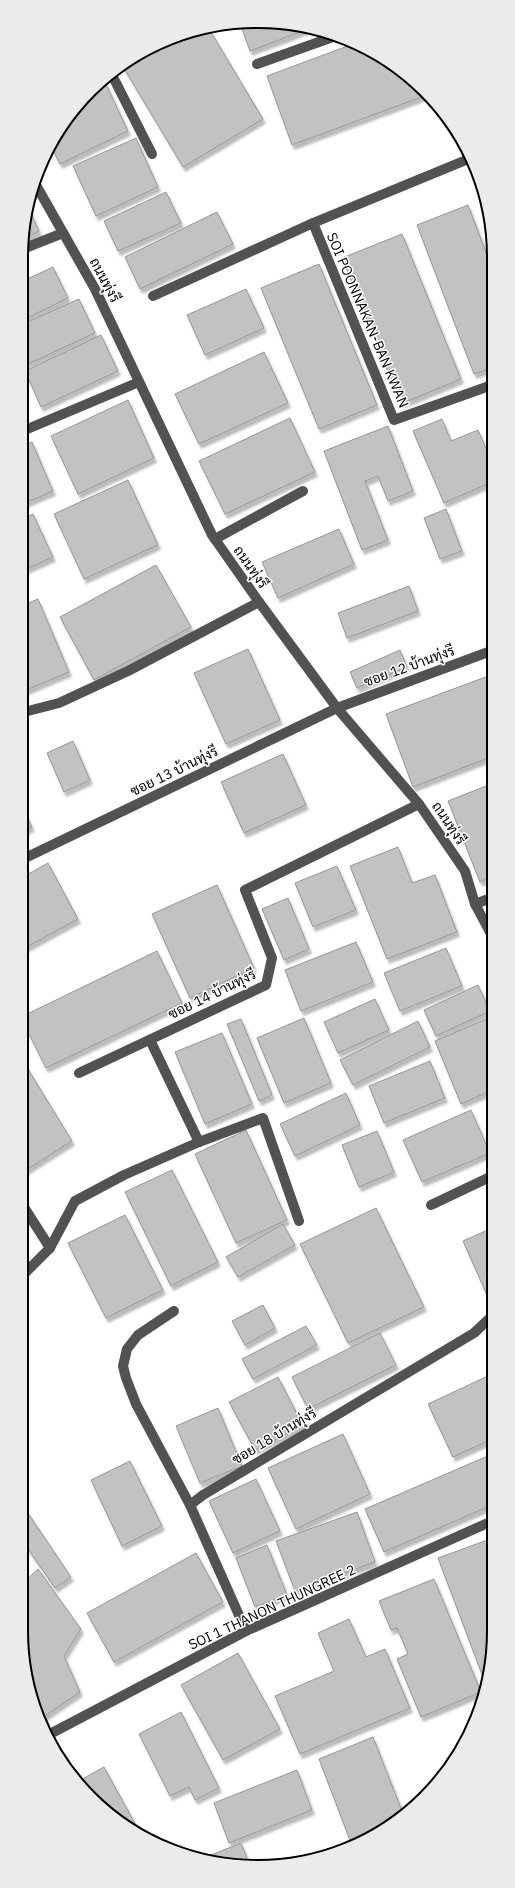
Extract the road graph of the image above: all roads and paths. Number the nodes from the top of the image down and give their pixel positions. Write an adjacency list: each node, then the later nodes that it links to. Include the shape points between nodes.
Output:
1 (327, 39): 2 (street)
2 (257, 64)
3 (114, 79): 4 (street)
4 (152, 154)
5 (465, 160): 7 (street)
6 (38, 189): 8 (street, ถนนทุ่งรี)
7 (313, 224): 10 (street); 12 (street, SOI POONNAKAN-BAN KWAN, via 394,420)
8 (62, 233): 9 (street); 11 (street, ถนนทุ่งรี, via 96,289)
9 (28, 247)
10 (153, 296)
11 (139, 382): 13 (street); 15 (street, ถนนทุ่งรี)
12 (487, 387)
13 (28, 429)
14 (303, 491): 15 (street)
15 (215, 539): 16 (street, ถนนทุ่งรี)
16 (259, 602): 18 (street, ถนนทุ่งรี); 19 (street, via 128,671 59,703)
17 (487, 652): 18 (street, ซอย 12 บ้านทุ่งรี)
18 (336, 708): 20 (street, ถนนทุ่งรี); 21 (street, ซอย 13 บ้านทุ่งรี)
19 (28, 711)
20 (419, 804): 23 (street, ถนนทุ่งรี, via 465,871); 25 (street, ซอย 14 บ้านทุ่งรี, via 245,890 272,958 266,985)
21 (28, 857)
22 (487, 900): 23 (street)
23 (475, 904): 24 (street, ถนนทุ่งรี)
24 (487, 926)
25 (150, 1040): 26 (street, ซอย 14 บ้านทุ่งรี); 27 (street)
26 (79, 1073)
27 (199, 1142): 31 (street, via 263,1118); 32 (street, via 124,1175 74,1201)
28 (487, 1178): 29 (street)
29 (431, 1205)
30 (28, 1213): 32 (street)
31 (299, 1221)
32 (50, 1248): 33 (street)
33 (28, 1270)
34 (174, 1311): 36 (street, via 138,1335 128,1349 123,1366 136,1404)
35 (487, 1321): 36 (street, ซอย 18 บ้านทุ่งรี, via 474,1333)
36 (190, 1505): 38 (street)
37 (487, 1523): 38 (street, SOI 1 THANON THUNGREE 2)
38 (246, 1631): 39 (street, SOI 1 THANON THUNGREE 2)
39 (52, 1733)

